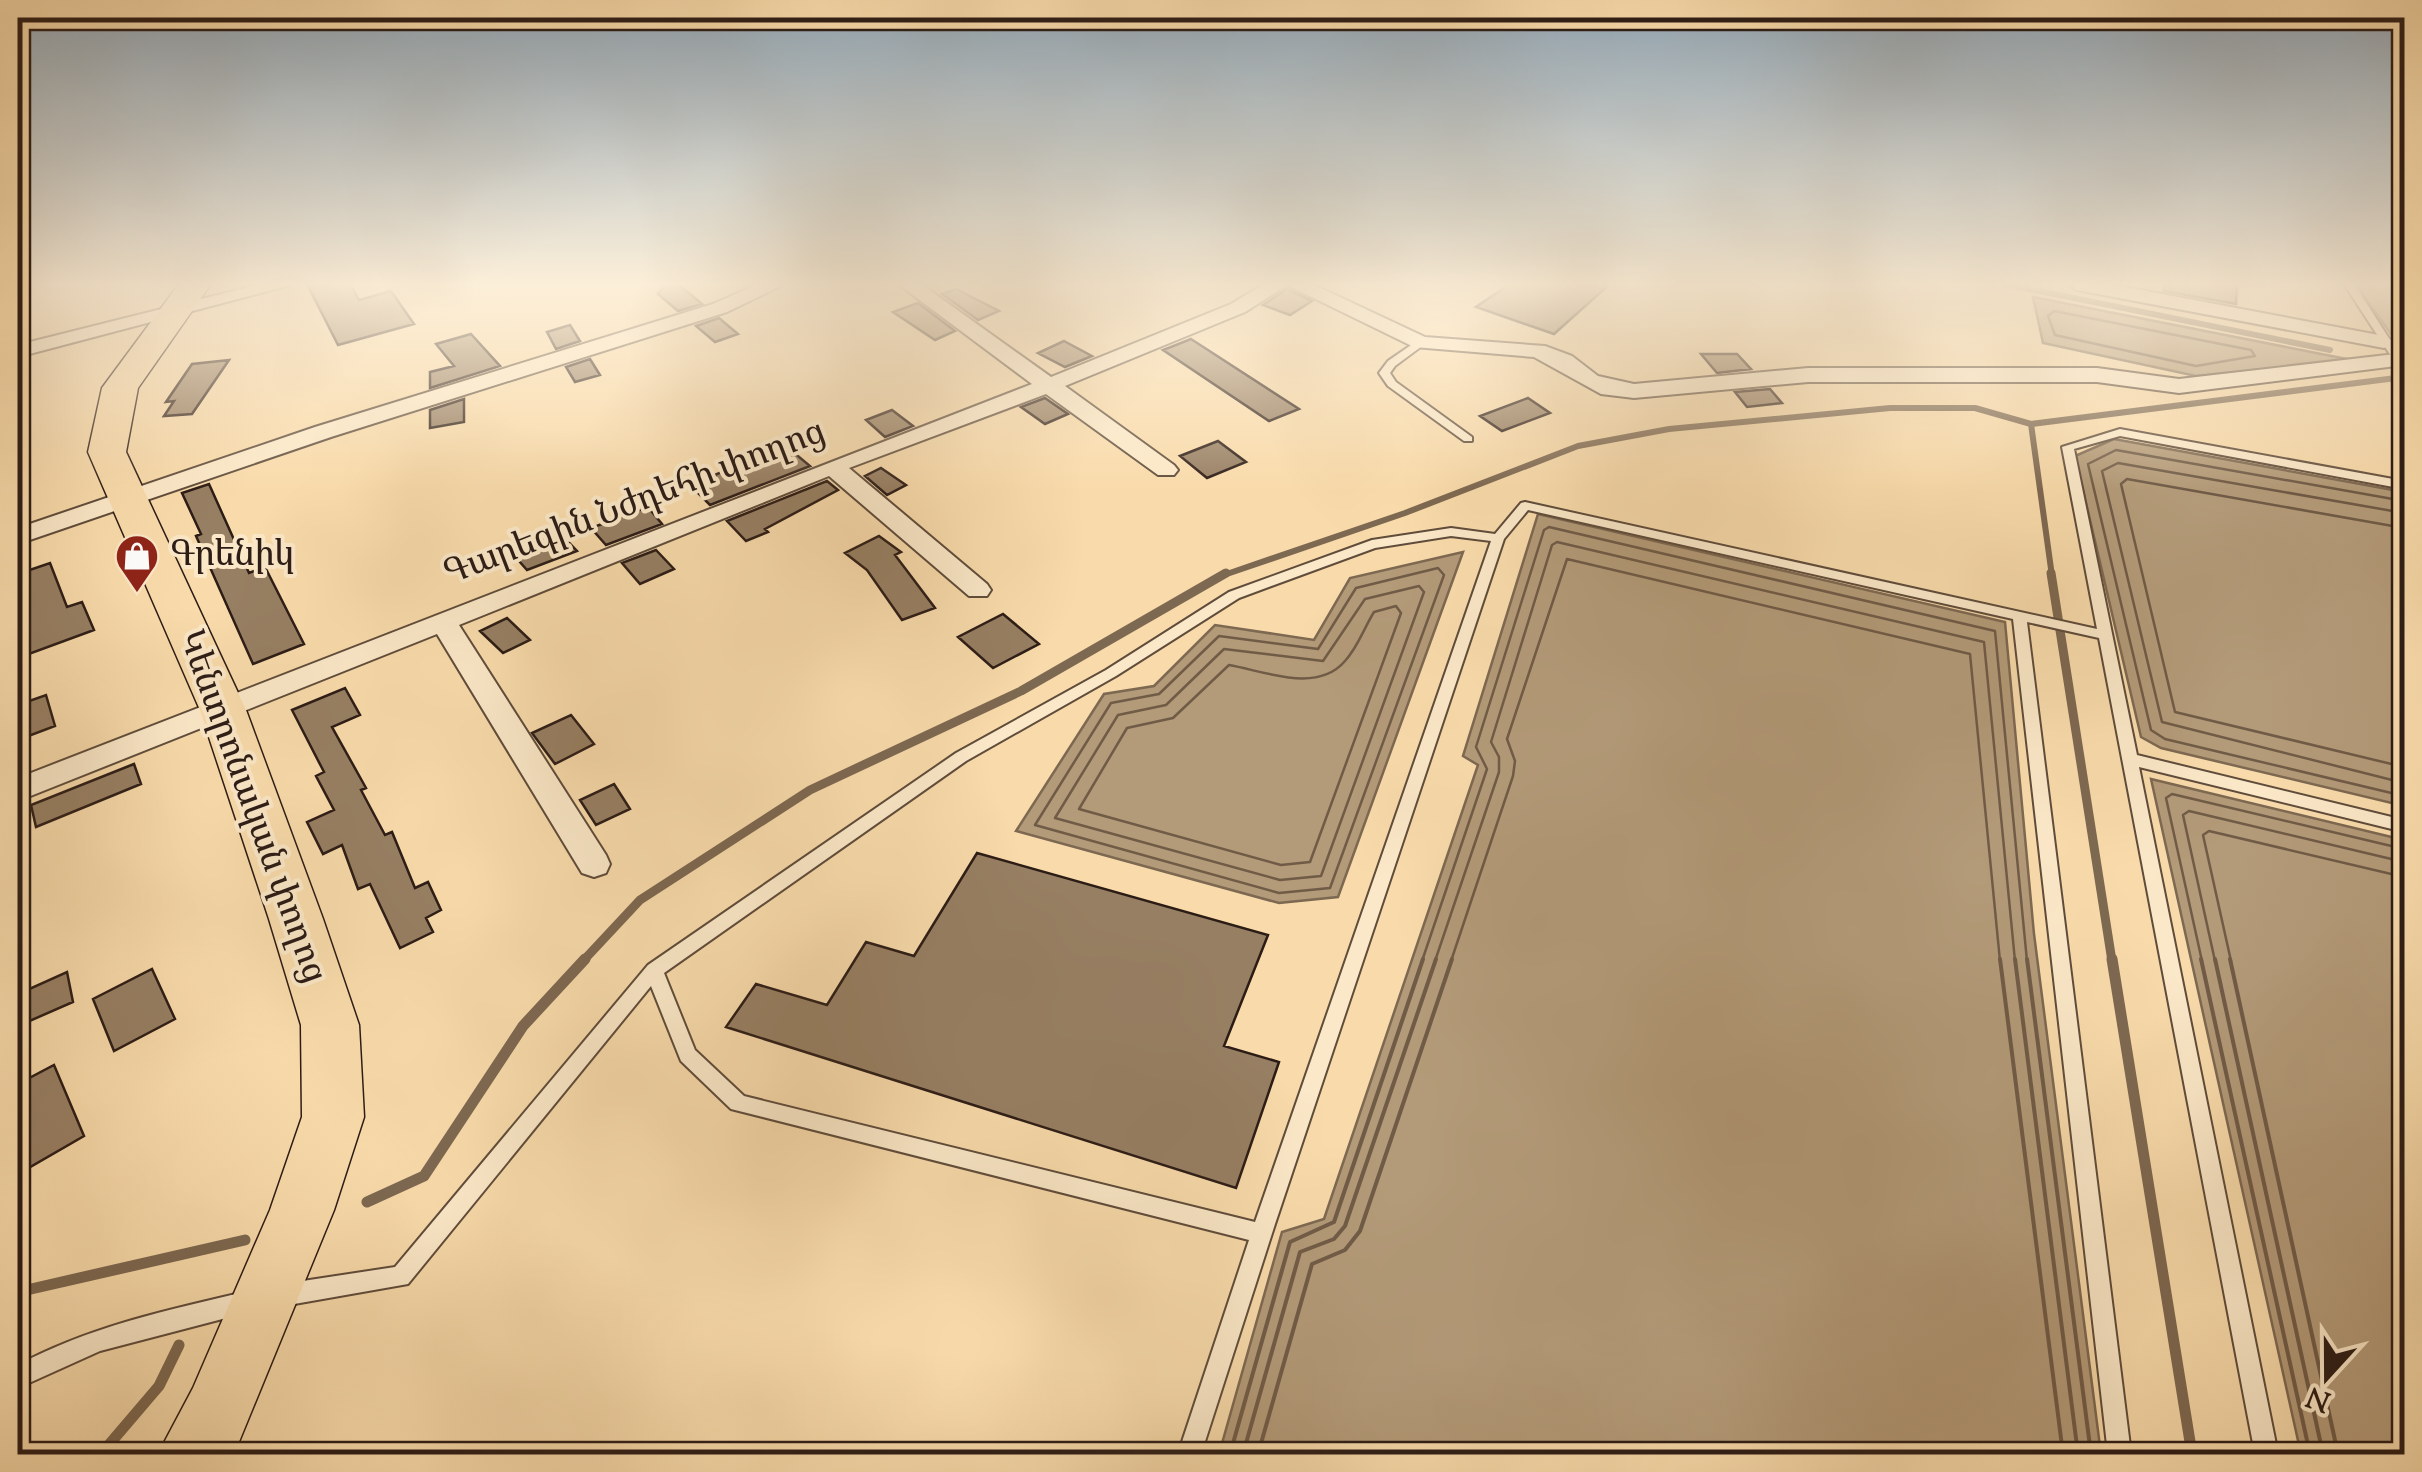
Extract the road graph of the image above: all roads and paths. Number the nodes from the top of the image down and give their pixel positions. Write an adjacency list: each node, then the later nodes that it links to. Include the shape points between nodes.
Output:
1 (144, 353): 13 (main road, Կենտրոնական փողոց, via 120,388 107,452)
2 (577, 353): 13 (street)
3 (1004, 353): 8 (street)
4 (1128, 353): 8 (street, Գարեգին Նժդեհի փողոց)
5 (1411, 353): 9 (lane, via 1389,363 1384,373)
6 (1541, 353): 7 (street, via 1564,360 1590,382 1634,391 1808,376 2036,373 2179,386)
7 (2396, 353)
8 (1049, 385): 10 (street, Գարեգին Նժդեհի փողոց); 11 (street)
9 (1468, 439)
10 (832, 466): 16 (street); 18 (street, Գարեգին Նժդեհի փողոց)
11 (1166, 470)
12 (2404, 486): 19 (lane, via 2120,432 2068,447)
13 (125, 500): 14 (street); 20 (main road, Կենտրոնական փողոց)
14 (18, 536)
15 (1498, 538): 17 (lane, via 1525,506); 25 (lane, via 1451,532 1372,544 1234,596 961,757); 26 (lane, via 1429,754)
16 (978, 590)
17 (2020, 616): 19 (lane); 31 (lane)
18 (442, 620): 20 (street, Գարեգին Նժդեհի փողոց); 24 (street)
19 (2104, 636): 21 (lane)
20 (223, 710): 22 (street, Գարեգին Նժդեհի փողոց); 27 (main road, Կենտրոնական փողոց, via 330,1025 332,1117)
21 (2133, 760): 23 (lane); 32 (lane)
22 (18, 790)
23 (2404, 826)
24 (594, 864)
25 (654, 970): 26 (lane, via 688,1055 738,1103); 27 (lane, via 401,1277)
26 (1259, 1232): 30 (lane)
27 (265, 1298): 28 (lane, via 128,1331 52,1357); 29 (main road, Կենտրոնական փողոց)
28 (18, 1377)
29 (194, 1454)
30 (1190, 1454)
31 (2120, 1454)
32 (2267, 1454)

